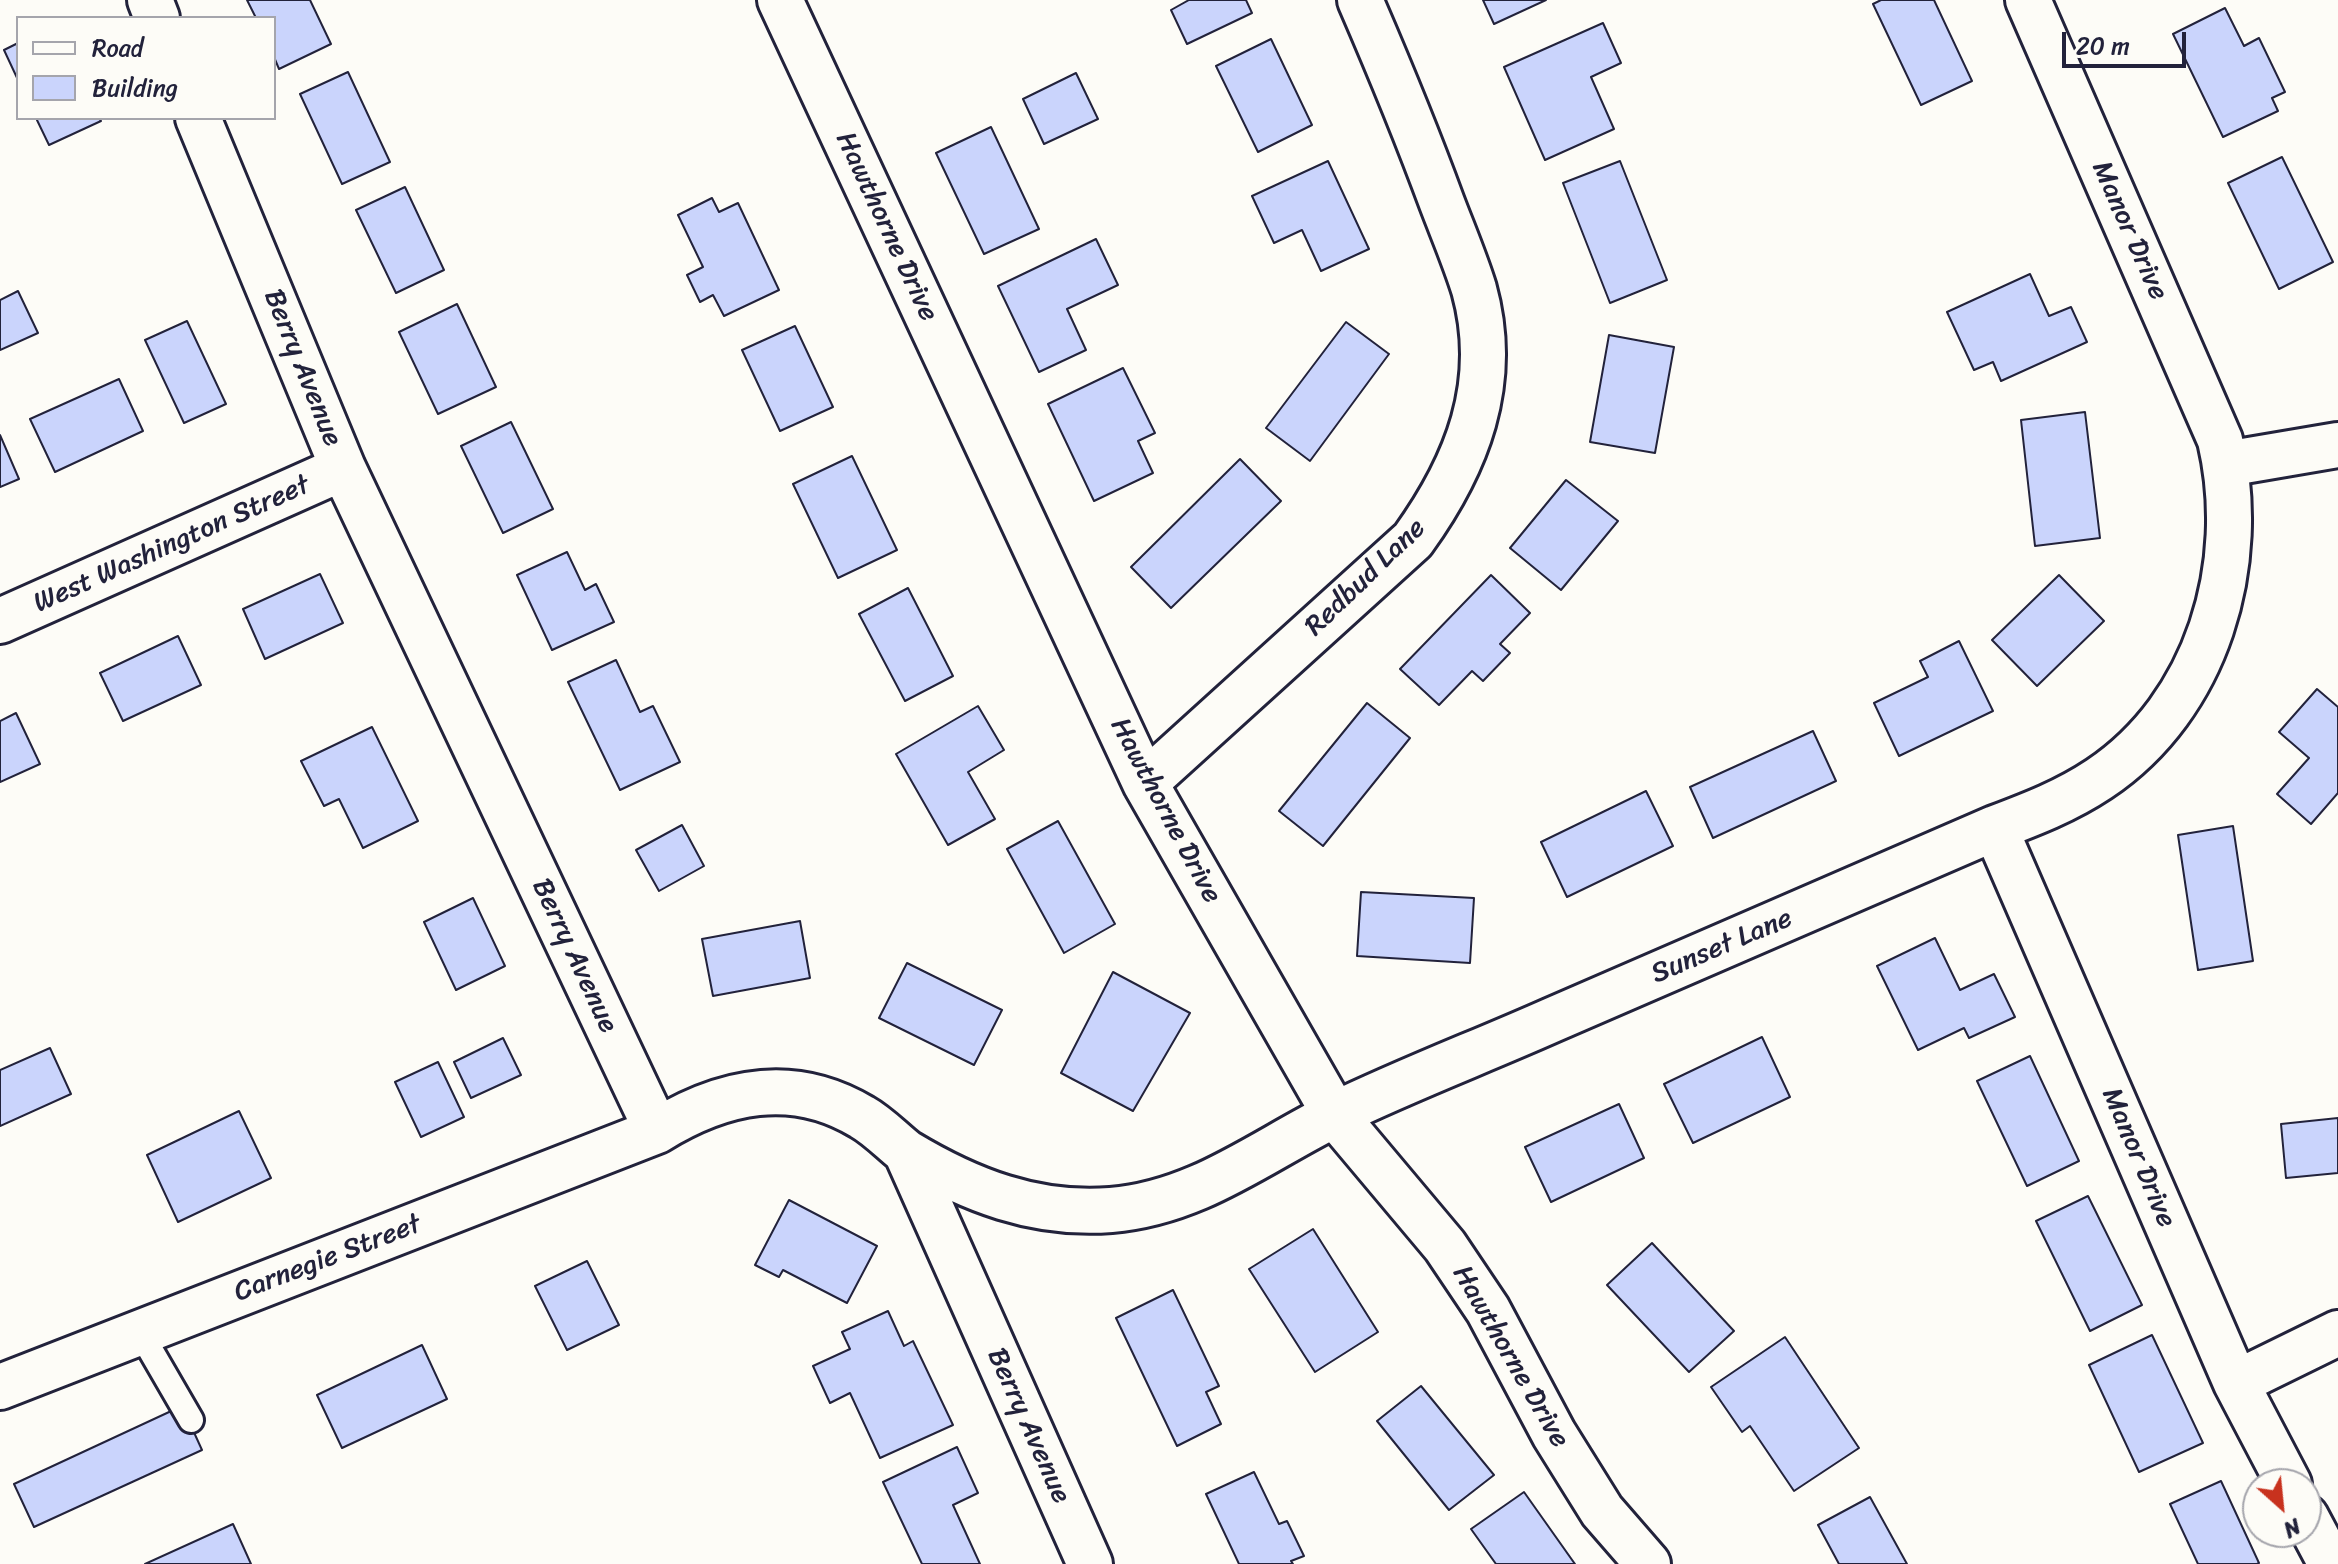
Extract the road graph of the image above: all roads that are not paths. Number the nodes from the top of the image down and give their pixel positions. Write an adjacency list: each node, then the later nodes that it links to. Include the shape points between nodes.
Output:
1 (780, 0): 9 (street, Hawthorne Drive)
2 (1360, 0): 9 (street, Redbud Lane, via 1415,128 1474,291 1482,338 1480,395 1468,445 1446,493 1413,540)
3 (2028, 0): 6 (street, Manor Drive)
4 (199, 120): 7 (street, Berry Avenue)
5 (2338, 445): 6 (street)
6 (2226, 464): 10 (street, Sunset Lane, via 2230,549 2221,604 2180,694 2147,737 2101,777 2054,806)
7 (343, 468): 8 (street, West Washington Street); 12 (street, Berry Avenue)
8 (0, 621)
9 (1145, 783): 11 (street, Hawthorne Drive)
10 (1995, 828): 11 (street, Sunset Lane); 16 (street, Manor Drive)
11 (1335, 1115): 13 (street, Sunset Lane, via 1213,1184 1163,1201 1111,1210 1058,1210 1001,1199 951,1179); 21 (street, Hawthorne Drive, via 1445,1246 1488,1310 1602,1511)
12 (657, 1131): 13 (street, Berry Avenue, via 737,1094 781,1092 822,1099 863,1117); 14 (street, Carnegie Street)
13 (906, 1152): 20 (street, Berry Avenue)
14 (140, 1332): 17 (street, Carnegie Street); 18 (lane)
15 (2338, 1333): 16 (street)
16 (2236, 1383): 19 (street, Manor Drive)
17 (0, 1387)
18 (191, 1420)
19 (2281, 1468)
20 (1090, 1564)
21 (1648, 1564)

